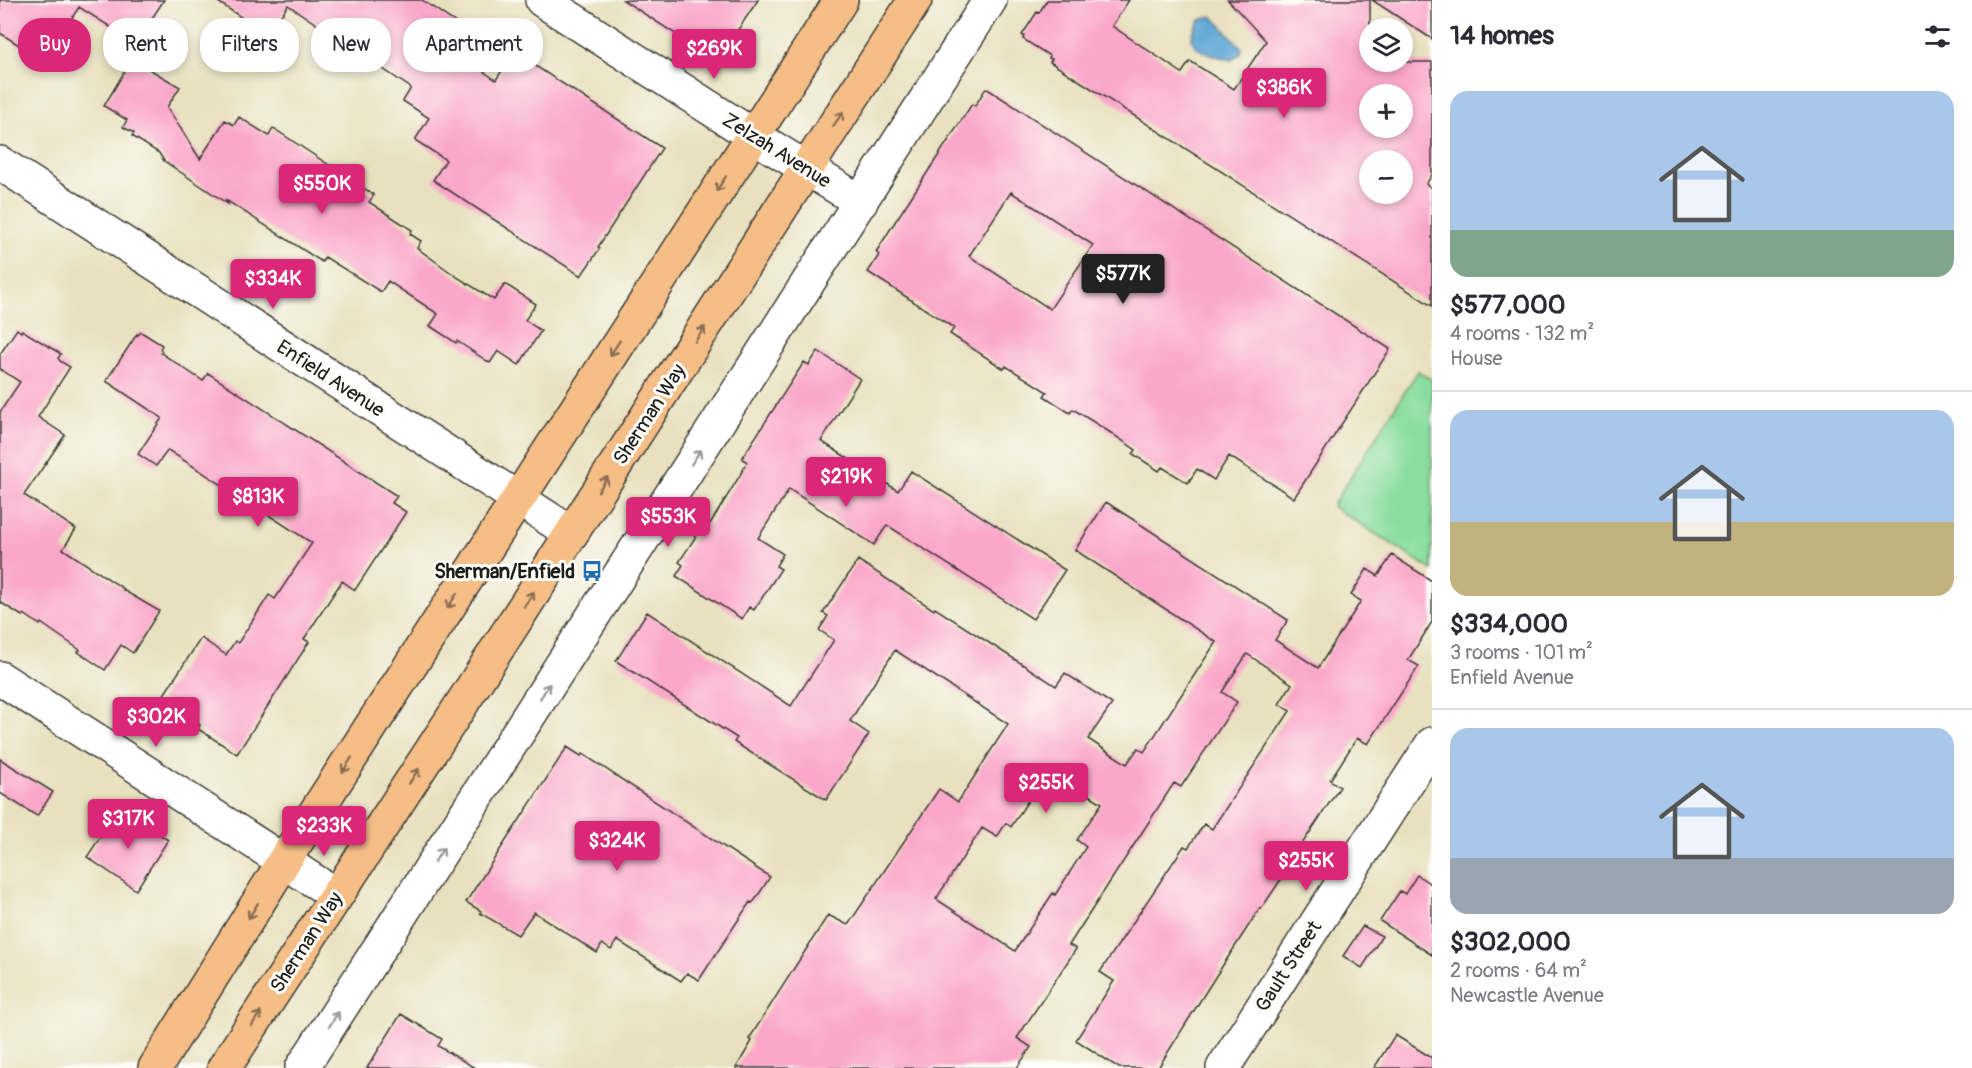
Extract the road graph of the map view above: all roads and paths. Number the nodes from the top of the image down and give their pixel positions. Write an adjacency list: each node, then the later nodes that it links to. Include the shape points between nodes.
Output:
1 (542, 0): 5 (street, Zelzah Avenue)
2 (841, 0): 5 (main road)
3 (915, 0): 7 (main road, Sherman Way, one-way to 3)
4 (990, 0): 8 (street)
5 (752, 135): 7 (street, Zelzah Avenue); 9 (main road, one-way to 9)
6 (0, 163): 9 (street, Enfield Avenue)
7 (806, 169): 8 (street, Zelzah Avenue); 10 (main road, Sherman Way, one-way to 7)
8 (861, 202): 18 (street, one-way to 8)
9 (518, 499): 10 (street, Enfield Avenue); 14 (main road, one-way to 14)
10 (572, 532): 15 (main road, Sherman Way, one-way to 10)
11 (0, 678): 14 (street)
12 (1432, 744): 13 (street, Gault Street)
13 (1421, 784): 19 (street, Gault Street)
14 (284, 861): 15 (street); 16 (main road, one-way to 16)
15 (336, 895): 17 (main road, Sherman Way, one-way to 15)
16 (155, 1068)
17 (224, 1068)
18 (302, 1068)
19 (1223, 1068)

